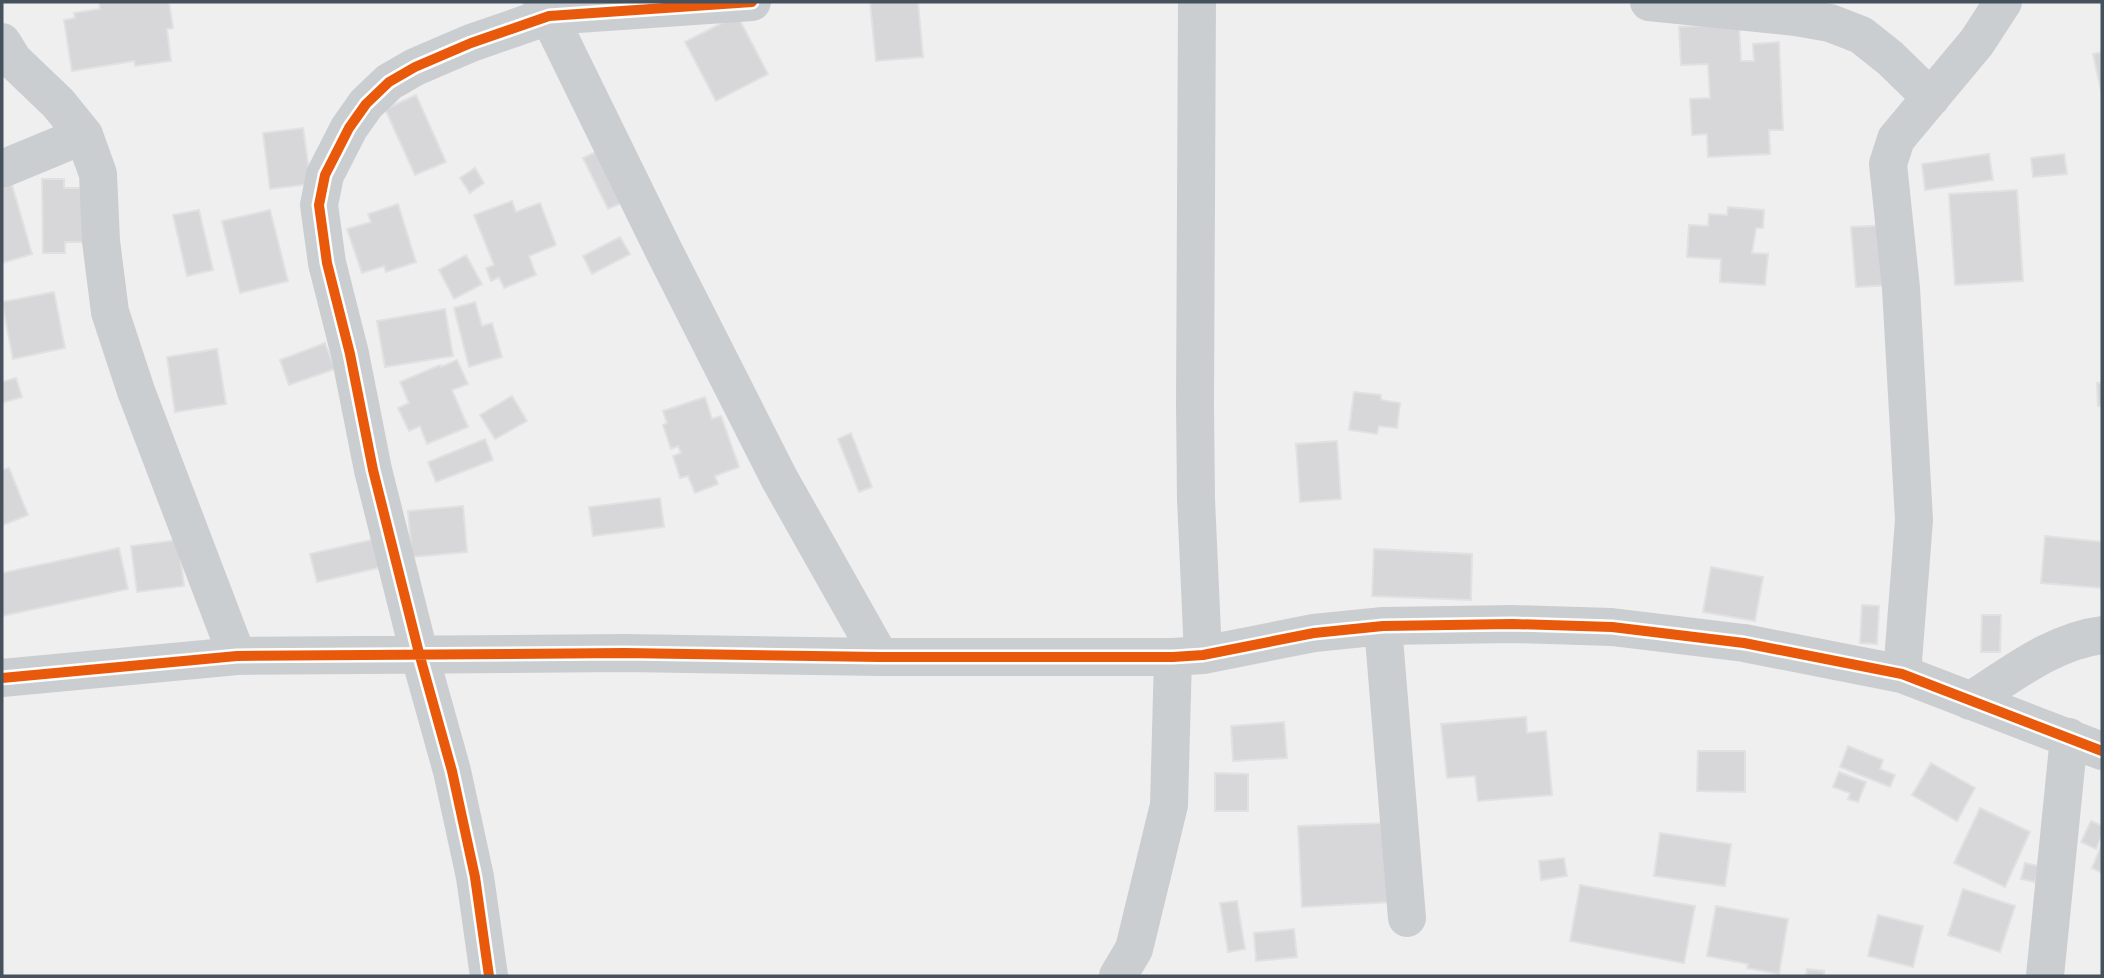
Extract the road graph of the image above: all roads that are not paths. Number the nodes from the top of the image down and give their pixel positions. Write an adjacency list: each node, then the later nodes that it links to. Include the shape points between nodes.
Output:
1 (752, 2): 5 (street)
2 (1197, 2): 14 (street, via 1196,499)
3 (1649, 2): 7 (street, via 1830,23 1861,35)
4 (2003, 2): 7 (street)
5 (546, 9): 12 (street, via 389,82 349,128 335,153 319,205 327,263 373,470); 15 (street, via 779,478)
6 (2, 41): 8 (street, via 13,60)
7 (1931, 98): 16 (street, via 1896,139 1888,164 1901,288 1914,520)
8 (84, 135): 9 (street); 13 (street, via 98,174 110,312)
9 (2, 169)
10 (1383, 626): 14 (street, via 1314,633); 16 (street, via 1612,626 1744,643); 20 (street)
11 (2102, 635): 18 (street, via 2082,637 2041,656)
12 (419, 653): 13 (street); 15 (street); 21 (street, via 475,877)
13 (237, 656): 17 (street)
14 (1188, 656): 15 (street); 22 (street, via 1169,804 1134,949)
15 (880, 657)
16 (1902, 674): 18 (street)
17 (2, 678)
18 (1970, 701): 19 (street)
19 (2086, 744): 23 (street)
20 (1407, 918)
21 (489, 976)
22 (1118, 976)
23 (2045, 976)

